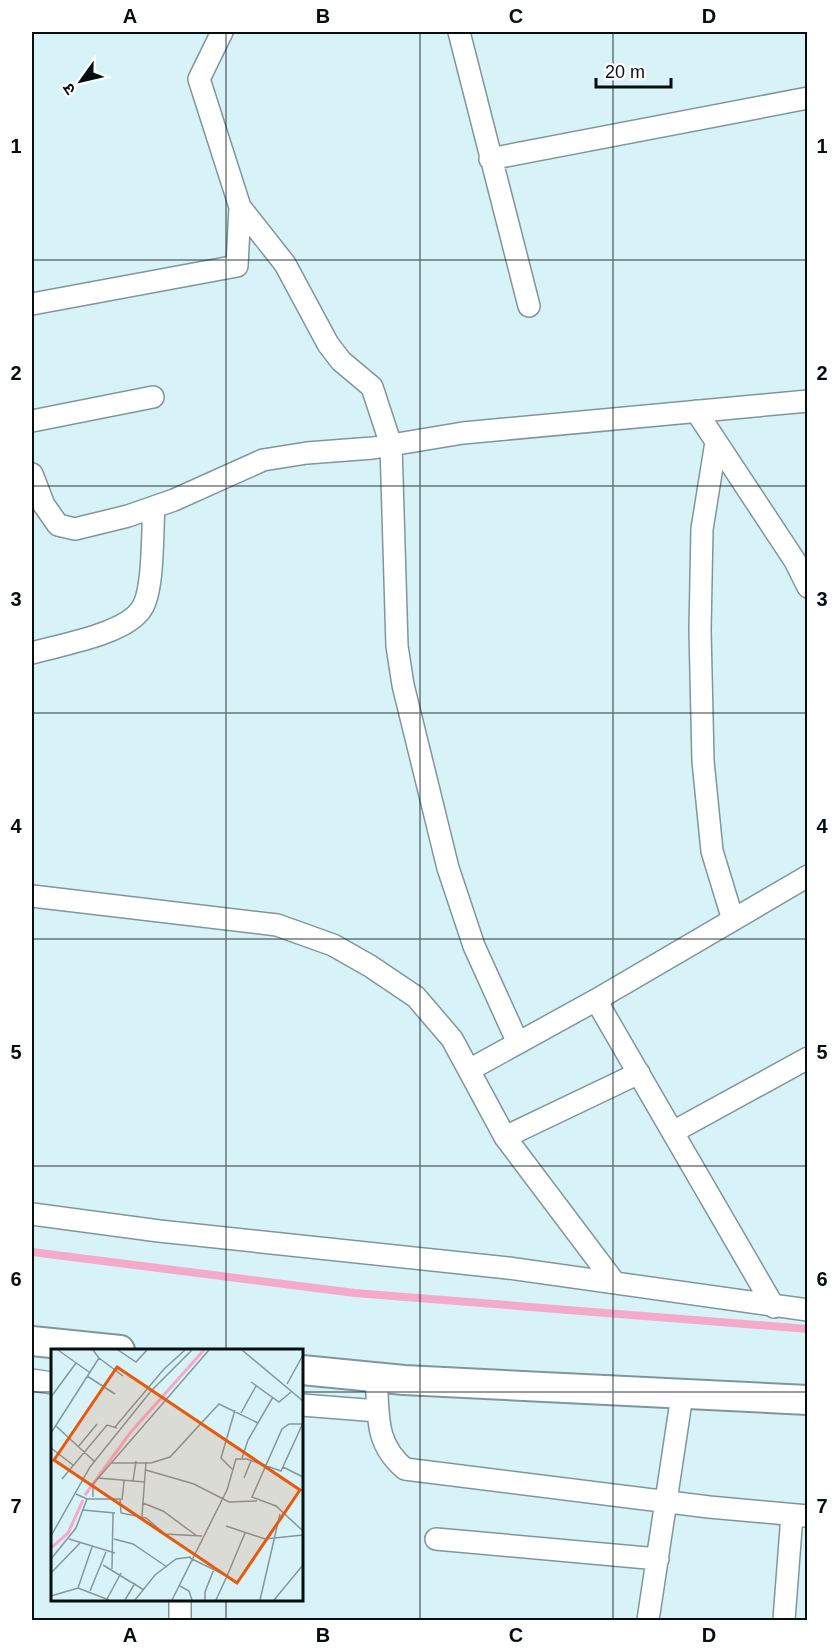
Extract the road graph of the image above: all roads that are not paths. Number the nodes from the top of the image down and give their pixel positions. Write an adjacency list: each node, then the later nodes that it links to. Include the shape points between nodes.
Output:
1 (222, 32): 5 (street, via 199,79)
2 (459, 32): 4 (street)
3 (807, 98): 4 (street)
4 (490, 159): 7 (street)
5 (240, 207): 6 (street, via 237,267); 13 (street, via 285,264 340,361 372,387)
6 (32, 304)
7 (529, 306)
8 (153, 397): 11 (street)
9 (807, 402): 10 (street)
10 (696, 411): 12 (street); 13 (street)
11 (32, 421)
12 (716, 442): 16 (street, via 795,561); 20 (street, via 702,529 703,761 712,851)
13 (391, 445): 15 (street, via 263,460); 22 (street, via 397,646 403,685 448,868 474,946)
14 (34, 486): 15 (street, via 58,525 75,528)
15 (154, 507): 17 (street, via 148,594 142,610 99,634)
16 (807, 587)
17 (32, 653)
18 (807, 876): 20 (street)
19 (32, 896): 24 (street, via 277,926 333,945 416,997 452,1039)
20 (733, 920): 21 (street)
21 (596, 1000): 22 (street); 25 (street)
22 (518, 1043): 24 (street)
23 (807, 1058): 26 (street)
24 (470, 1070): 27 (street)
25 (639, 1073): 26 (street); 27 (street)
26 (673, 1132): 30 (street)
27 (505, 1137): 29 (street)
28 (32, 1214): 29 (street)
29 (615, 1282): 30 (street)
30 (774, 1307): 31 (street)
31 (807, 1310)
32 (32, 1341): 33 (street)
33 (110, 1349)
34 (303, 1370): 35 (street)
35 (376, 1377): 38 (street); 41 (street)
36 (32, 1380): 37 (street)
37 (51, 1383)
38 (682, 1395): 39 (street); 42 (street)
39 (807, 1400)
40 (303, 1405): 41 (street)
41 (378, 1411): 42 (street, via 380,1437 391,1458 405,1469)
42 (668, 1500): 43 (street); 45 (street)
43 (800, 1516): 49 (street)
44 (436, 1539): 45 (street)
45 (658, 1559): 48 (street)
46 (180, 1601): 47 (street)
47 (180, 1620)
48 (648, 1620)
49 (784, 1620)

